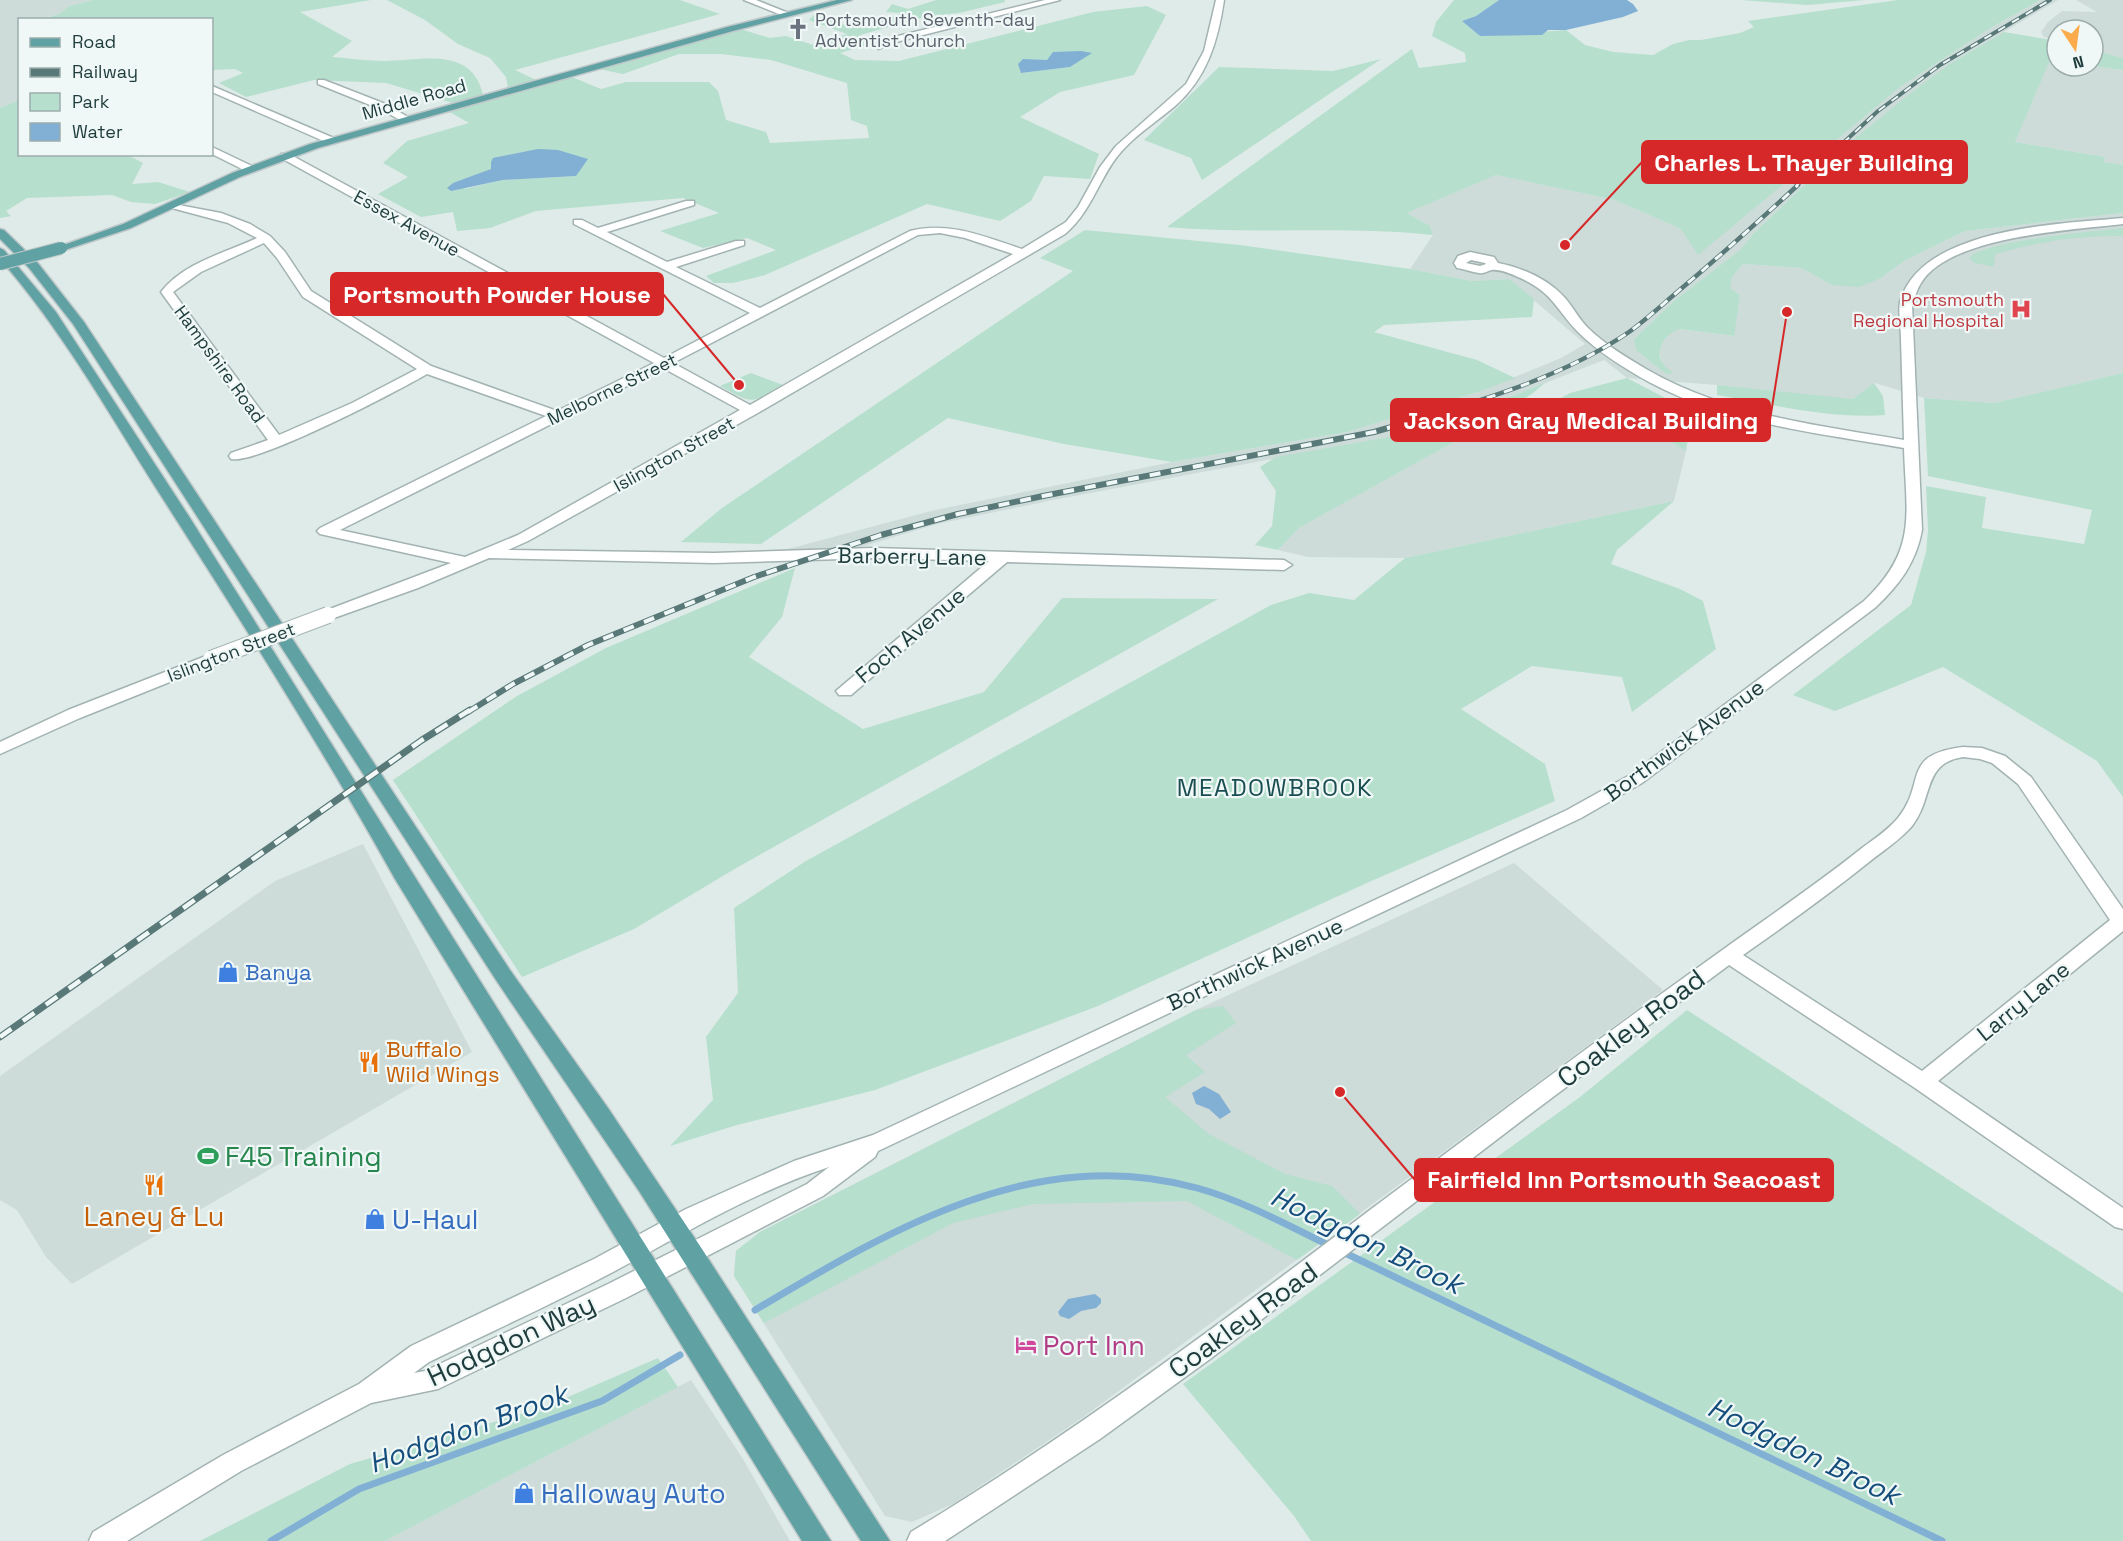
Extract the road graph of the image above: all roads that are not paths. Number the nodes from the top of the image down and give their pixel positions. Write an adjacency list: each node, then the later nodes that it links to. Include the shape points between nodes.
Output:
1 (748, 0): 5 (street)
2 (848, 0): 5 (main road, Middle Road)
3 (1056, 0): 6 (street)
4 (1220, 0): 23 (street, Islington Street, via 1211,47 1196,77 1115,152 1074,223)
5 (787, 14): 9 (main road, Middle Road)
6 (879, 46)
7 (321, 82): 9 (street)
8 (213, 89): 10 (street)
9 (406, 120): 10 (main road, Middle Road)
10 (332, 141): 12 (main road, Middle Road)
11 (213, 150): 13 (street)
12 (285, 156): 13 (main road, Middle Road); 28 (street, Essex Avenue)
13 (250, 169): 15 (main road, Middle Road)
14 (690, 203): 18 (street)
15 (172, 205): 20 (street, via 231,219); 24 (main road, Middle Road, bridge, via 116,230)
16 (2123, 221): 33 (street, Borthwick Avenue, via 1982,242 1943,257 1918,276 1906,304)
17 (578, 222): 18 (street)
18 (599, 231): 25 (street)
19 (0, 232): 48 (main road, via 39,272 78,322 503,975)
20 (266, 238): 29 (street, via 283,256 307,294); 32 (street, Hampshire Road, via 189,273 167,292)
21 (740, 243): 25 (street)
22 (0, 252): 49 (main road, via 52,315 177,509)
23 (1024, 254): 27 (street, Melborne Street, via 929,228 906,236); 30 (street, Islington Street)
24 (0, 264)
25 (666, 266): 27 (street)
26 (1493, 266): 33 (street, via 1508,268 1545,287 1588,334 1676,391 1737,413)
27 (761, 314): 28 (street, Melborne Street)
28 (664, 363): 30 (street, Essex Avenue); 31 (street, Melborne Street)
29 (426, 369): 31 (street); 32 (street, Hampshire Road, via 353,409)
30 (751, 411): 35 (street, Islington Street)
31 (558, 416): 39 (street, Melborne Street, via 325,531)
32 (277, 441): 34 (street, Hampshire Road)
33 (1911, 445): 46 (street, Borthwick Avenue, via 1913,544 1894,581 1870,604 1636,779 1574,814)
34 (236, 456)
35 (523, 538): 36 (street, Islington Street); 37 (street, via 526,548)
36 (487, 554): 37 (street, Barberry Lane); 39 (street, Islington Street)
37 (541, 555): 38 (street, Barberry Lane)
38 (1003, 556): 40 (street, Barberry Lane); 41 (street, Foch Avenue)
39 (467, 562): 42 (street, Islington Street, bridge, via 211,659 74,714)
40 (1284, 565)
41 (845, 691)
42 (0, 749)
43 (2122, 922): 44 (street, Coakley Road, via 2010,765 1970,751 1949,752 1933,759 1924,770 1915,805 1902,825 1834,880); 45 (street, Larry Lane)
44 (1728, 955): 45 (street, Coakley Road); 56 (street, Coakley Road, via 1095,1428)
45 (1923, 1082): 47 (street, Coakley Road)
46 (881, 1141): 48 (street, Borthwick Avenue, via 802,1167); 50 (street, Borthwick Avenue, via 815,1190)
47 (2123, 1220)
48 (675, 1227): 49 (street, Borthwick Avenue); 50 (main road)
49 (634, 1248): 51 (main road); 52 (street, Hodgdon Way, via 420,1354)
50 (691, 1252): 51 (street, Borthwick Avenue); 55 (main road)
51 (650, 1274): 52 (street, Hodgdon Way, via 429,1381); 54 (main road)
52 (368, 1392): 53 (street, Hodgdon Way, via 232,1463)
53 (103, 1541)
54 (817, 1541)
55 (876, 1541)
56 (921, 1541)

